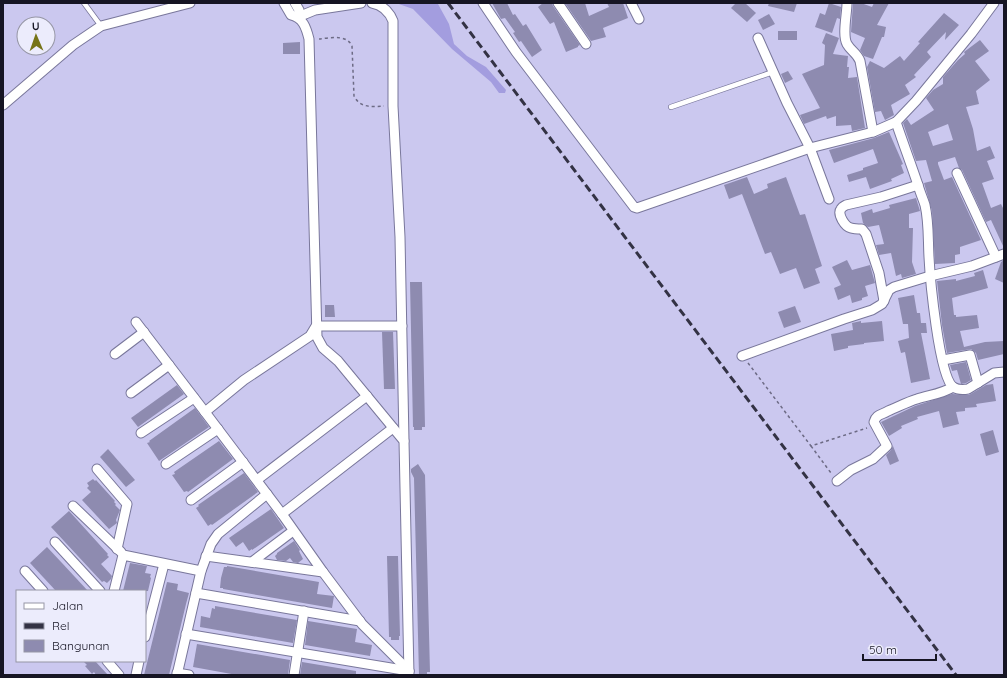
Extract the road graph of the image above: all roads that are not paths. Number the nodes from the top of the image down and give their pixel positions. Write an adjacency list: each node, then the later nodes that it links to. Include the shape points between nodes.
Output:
1 (84, 3): 14 (lane)
2 (190, 3): 14 (street)
3 (284, 3): 12 (street, via 291,14)
4 (295, 3): 12 (street, via 299,10)
5 (361, 3): 12 (street, via 315,10)
6 (372, 3): 31 (street, via 390,13 393,21)
7 (484, 3): 22 (street, via 516,52 635,208 642,208)
8 (558, 3): 16 (street)
9 (631, 3): 13 (street)
10 (846, 3): 21 (street, via 846,40 860,61)
11 (994, 3): 20 (street, via 916,101)
12 (298, 17): 30 (street, via 307,30 309,39)
13 (639, 19)
14 (101, 26): 18 (street, via 73,45)
15 (758, 38): 17 (street)
16 (586, 44)
17 (773, 72): 19 (lane); 22 (street)
18 (3, 105)
19 (671, 107)
20 (896, 122): 21 (street); 24 (street)
21 (873, 132): 22 (street)
22 (810, 148): 25 (street)
23 (957, 173): 26 (street)
24 (918, 185): 27 (street, via 927,214); 28 (street, via 846,205 840,210 848,227 862,229 866,234 879,273)
25 (829, 199)
26 (1000, 256): 27 (street)
27 (930, 276): 28 (street, via 894,287 889,290); 35 (street)
28 (884, 301): 34 (street, via 872,310)
29 (136, 322): 32 (street)
30 (316, 326): 31 (street); 41 (street, via 320,343); 43 (street, via 310,336 244,380)
31 (402, 326): 47 (street)
32 (144, 332): 33 (street); 36 (street)
33 (115, 354)
34 (742, 356)
35 (943, 360): 38 (street, via 970,354); 39 (street)
36 (169, 365): 40 (street); 42 (street)
37 (1004, 372): 38 (street, via 994,373)
38 (978, 383): 39 (street, via 965,390)
39 (953, 387): 52 (street, via 903,403 876,417 874,422 887,446 873,459 851,470)
40 (131, 393)
41 (367, 396): 44 (street); 51 (street)
42 (194, 398): 43 (street); 46 (street)
43 (205, 412): 45 (street)
44 (393, 428): 47 (street); 56 (street)
45 (218, 429): 48 (street); 49 (street)
46 (141, 433)
47 (404, 441): 77 (street)
48 (243, 462): 51 (street); 54 (street)
49 (166, 464)
50 (97, 469): 59 (street, via 127,504)
51 (256, 480): 53 (street)
52 (837, 481)
53 (267, 494): 56 (street); 60 (street, via 218,534)
54 (191, 500)
55 (73, 506): 59 (street)
56 (282, 514): 57 (street)
57 (293, 531): 61 (street); 65 (street)
58 (55, 542): 67 (street)
59 (120, 552): 62 (street); 68 (street)
60 (206, 556): 61 (street); 64 (street)
61 (252, 562): 65 (street)
62 (164, 564): 64 (street); 72 (street)
63 (25, 571): 66 (street)
64 (201, 571): 69 (street)
65 (323, 572): 71 (street)
66 (42, 590)
67 (99, 590)
68 (114, 590)
69 (196, 593): 70 (street); 73 (street)
70 (304, 611): 71 (street); 74 (street)
71 (360, 621): 77 (street)
72 (146, 634)
73 (186, 634): 74 (street); 78 (street)
74 (297, 652): 77 (street); 82 (street)
75 (107, 662): 79 (street)
76 (139, 662): 80 (street)
77 (409, 673)
78 (177, 674): 81 (street)
79 (119, 675)
80 (136, 675)
81 (190, 675)
82 (294, 675)

